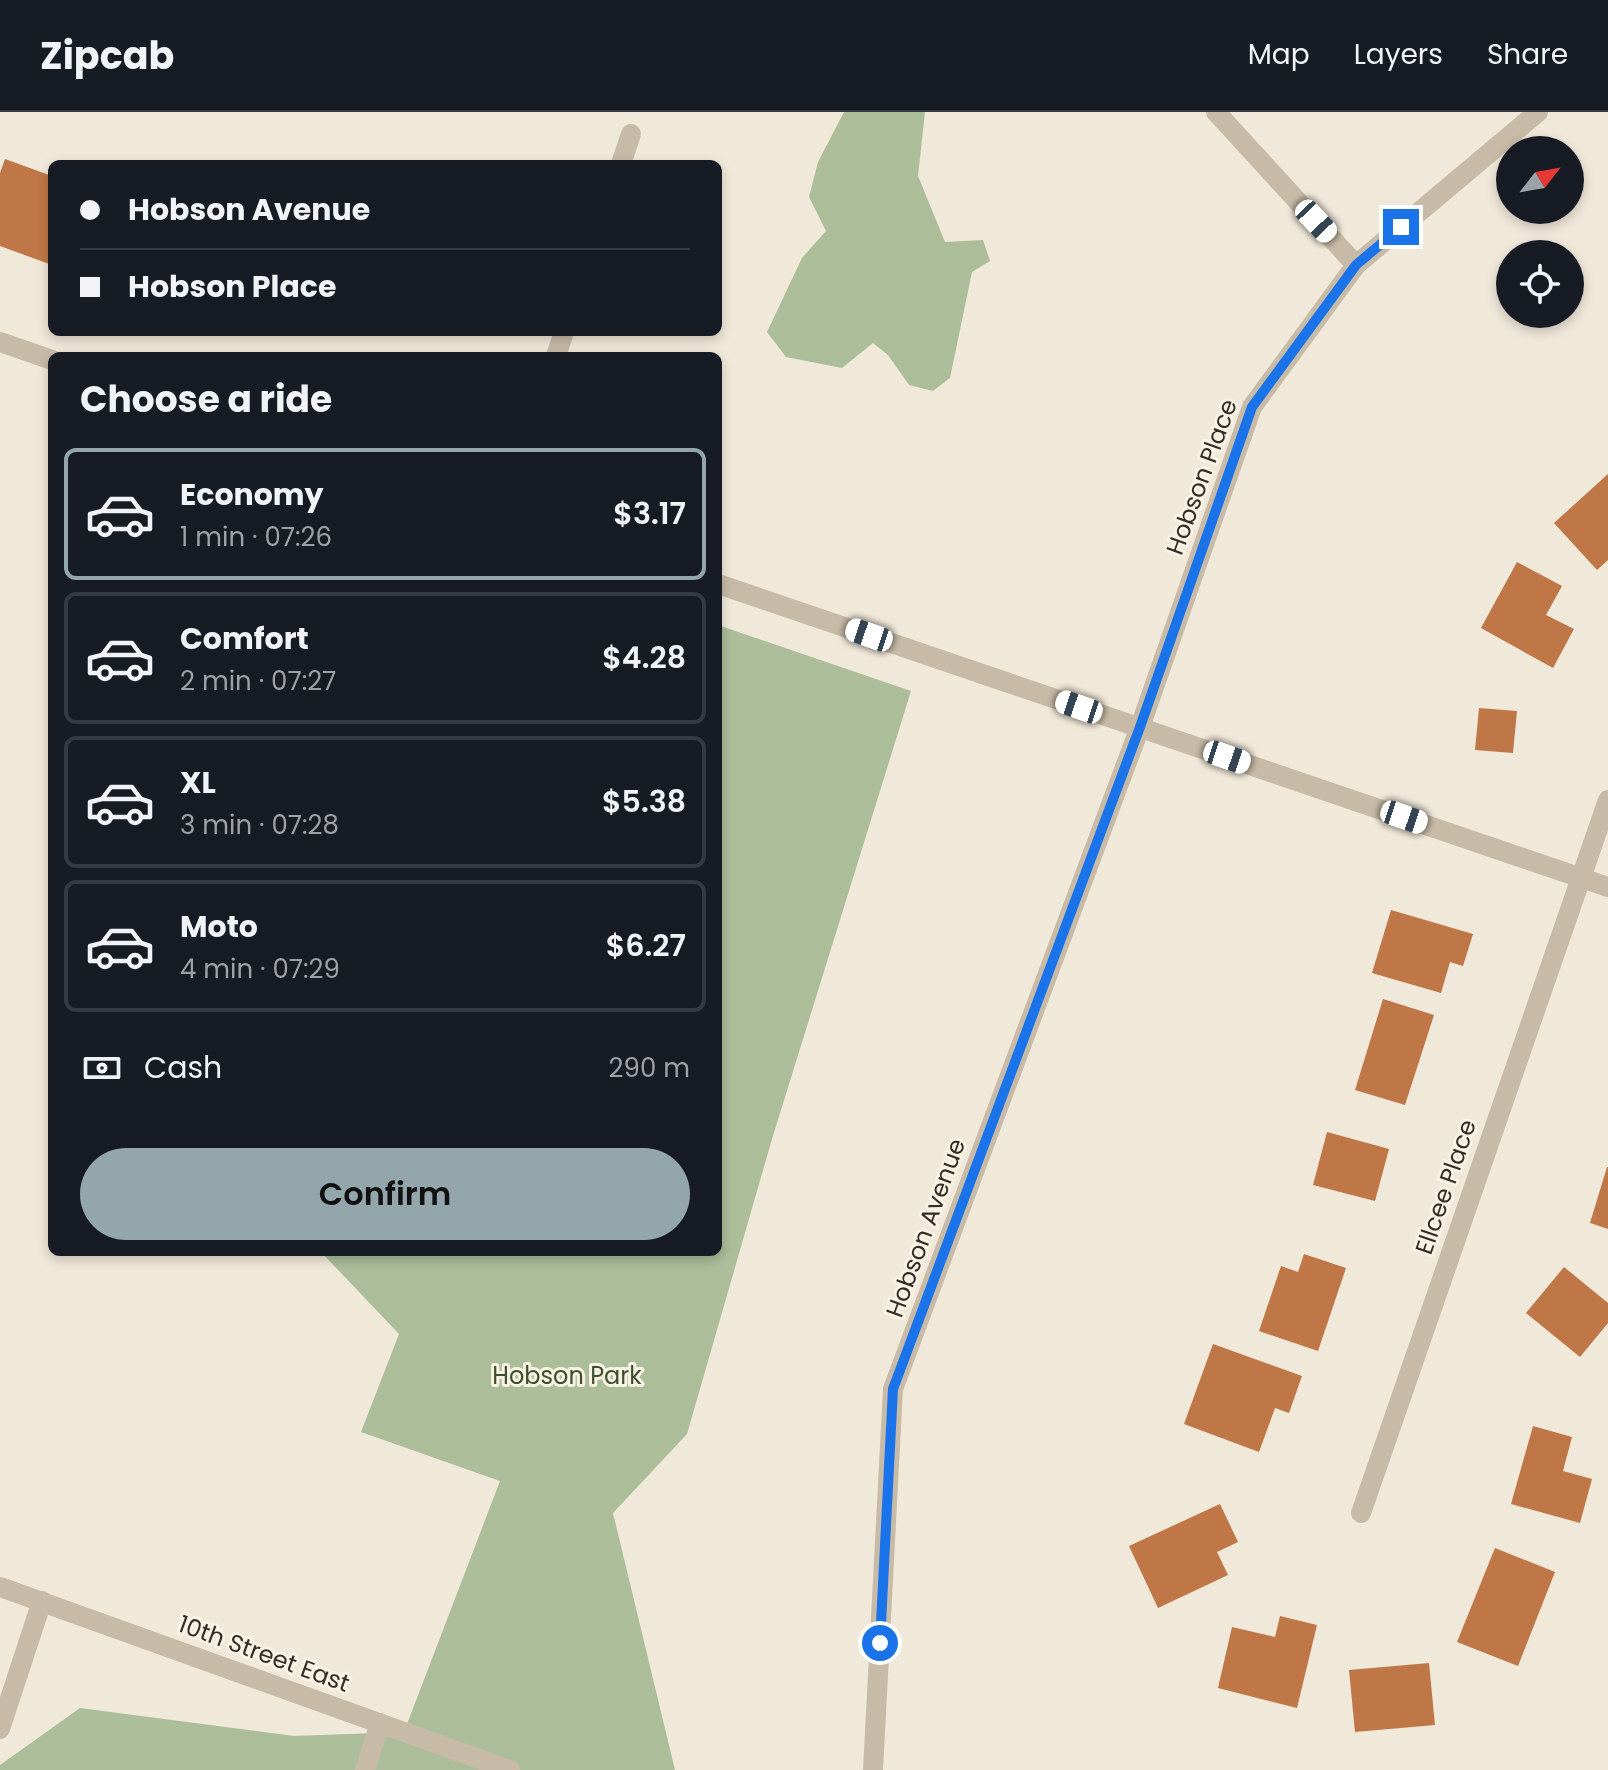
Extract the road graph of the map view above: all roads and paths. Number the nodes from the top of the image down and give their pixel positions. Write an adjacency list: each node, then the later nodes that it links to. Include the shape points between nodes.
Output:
1 (1216, 112): 5 (street)
2 (1538, 112): 5 (street, Hobson Place)
3 (631, 134): 4 (street)
4 (622, 160)
5 (1356, 265): 9 (street, Hobson Place, via 1252,407)
6 (0, 342): 7 (street)
7 (48, 359)
8 (722, 585): 9 (street)
9 (1140, 727): 11 (street); 20 (street, Hobson Avenue, via 893,1389)
10 (1608, 800): 11 (street, Ellcee Place)
11 (1581, 877): 12 (street); 13 (street, Ellcee Place)
12 (1608, 887)
13 (1361, 1513)
14 (0, 1587): 15 (street, 10th Street East)
15 (42, 1601): 16 (street, 10th Street East); 17 (street)
16 (380, 1723): 18 (street); 19 (street, 10th Street East)
17 (0, 1729)
18 (365, 1770)
19 (510, 1770)
20 (873, 1770)

